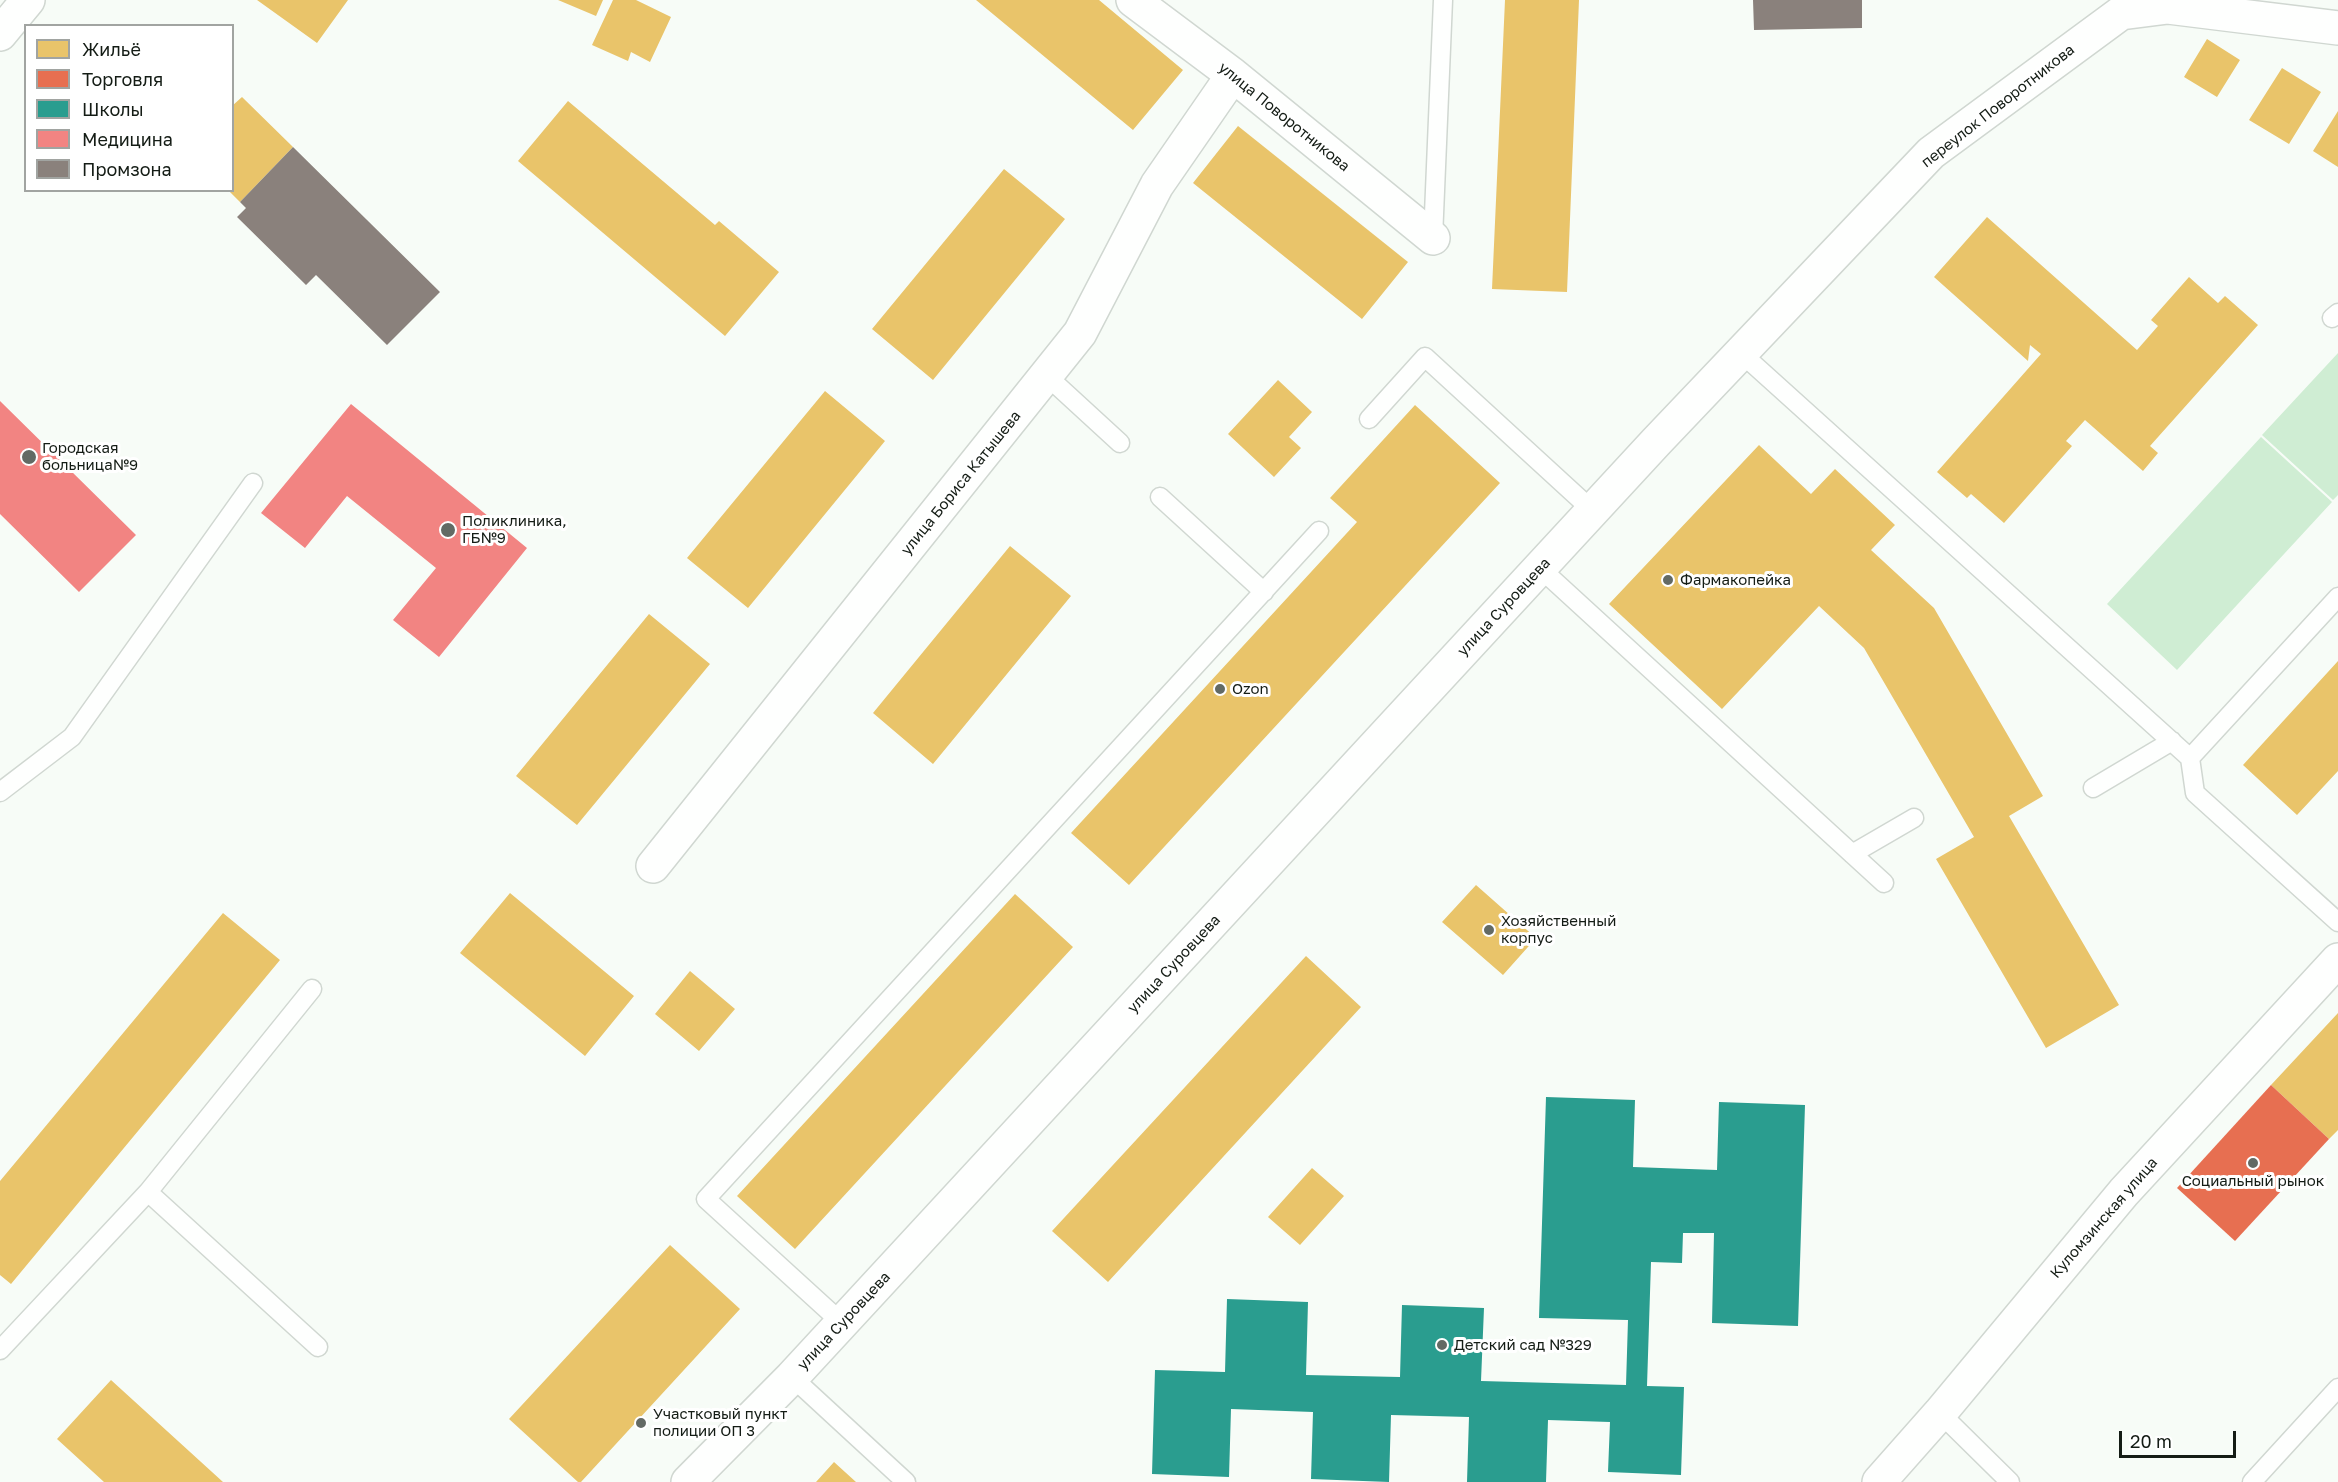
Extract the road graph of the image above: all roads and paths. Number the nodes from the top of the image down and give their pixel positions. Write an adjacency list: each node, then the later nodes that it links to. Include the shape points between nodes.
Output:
1 (28, 0): 5 (street)
2 (1133, 0): 6 (street, улица Поворотникова)
3 (1443, 0): 7 (lane)
4 (2338, 28): 8 (street, переулок Поворотникова, via 2168,8 2121,13 1931,153)
5 (0, 34)
6 (1233, 75): 7 (street, улица Поворотникова); 9 (street, улица Бориса Катышева, via 1157,185 1080,333)
7 (1433, 237)
8 (1742, 353): 11 (street, переулок Поворотникова); 20 (lane)
9 (1047, 376): 12 (lane); 26 (street, улица Бориса Катышева)
10 (1369, 419): 15 (lane, via 1425,357)
11 (1656, 442): 15 (street, улица Суровцева)
12 (1120, 443)
13 (253, 483): 23 (lane, via 72,737)
14 (1160, 497): 18 (lane)
15 (1593, 511): 17 (street, улица Суровцева)
16 (1319, 531): 18 (lane)
17 (1540, 568): 25 (lane); 32 (street, улица Суровцева)
18 (1264, 592): 32 (lane, via 706,1199)
19 (2338, 597): 21 (lane)
20 (2172, 741): 21 (lane); 22 (lane)
21 (2190, 758): 28 (lane, via 2195,793)
22 (2093, 788)
23 (0, 792)
24 (1914, 818): 25 (lane)
25 (1852, 854): 27 (lane)
26 (654, 867)
27 (1884, 883)
28 (2338, 922)
29 (2338, 960): 37 (street, Куломзинская улица, via 2124,1192)
30 (312, 989): 31 (lane)
31 (148, 1192): 33 (lane); 34 (lane)
32 (842, 1323): 35 (street, улица Суровцева)
33 (318, 1347)
34 (0, 1350)
35 (792, 1377): 38 (street, улица Суровцева); 39 (lane)
36 (2338, 1388): 42 (lane)
37 (1940, 1413): 40 (street, Куломзинская улица); 41 (lane)
38 (688, 1482)
39 (906, 1482)
40 (1879, 1482)
41 (2010, 1482)
42 (2252, 1482)

